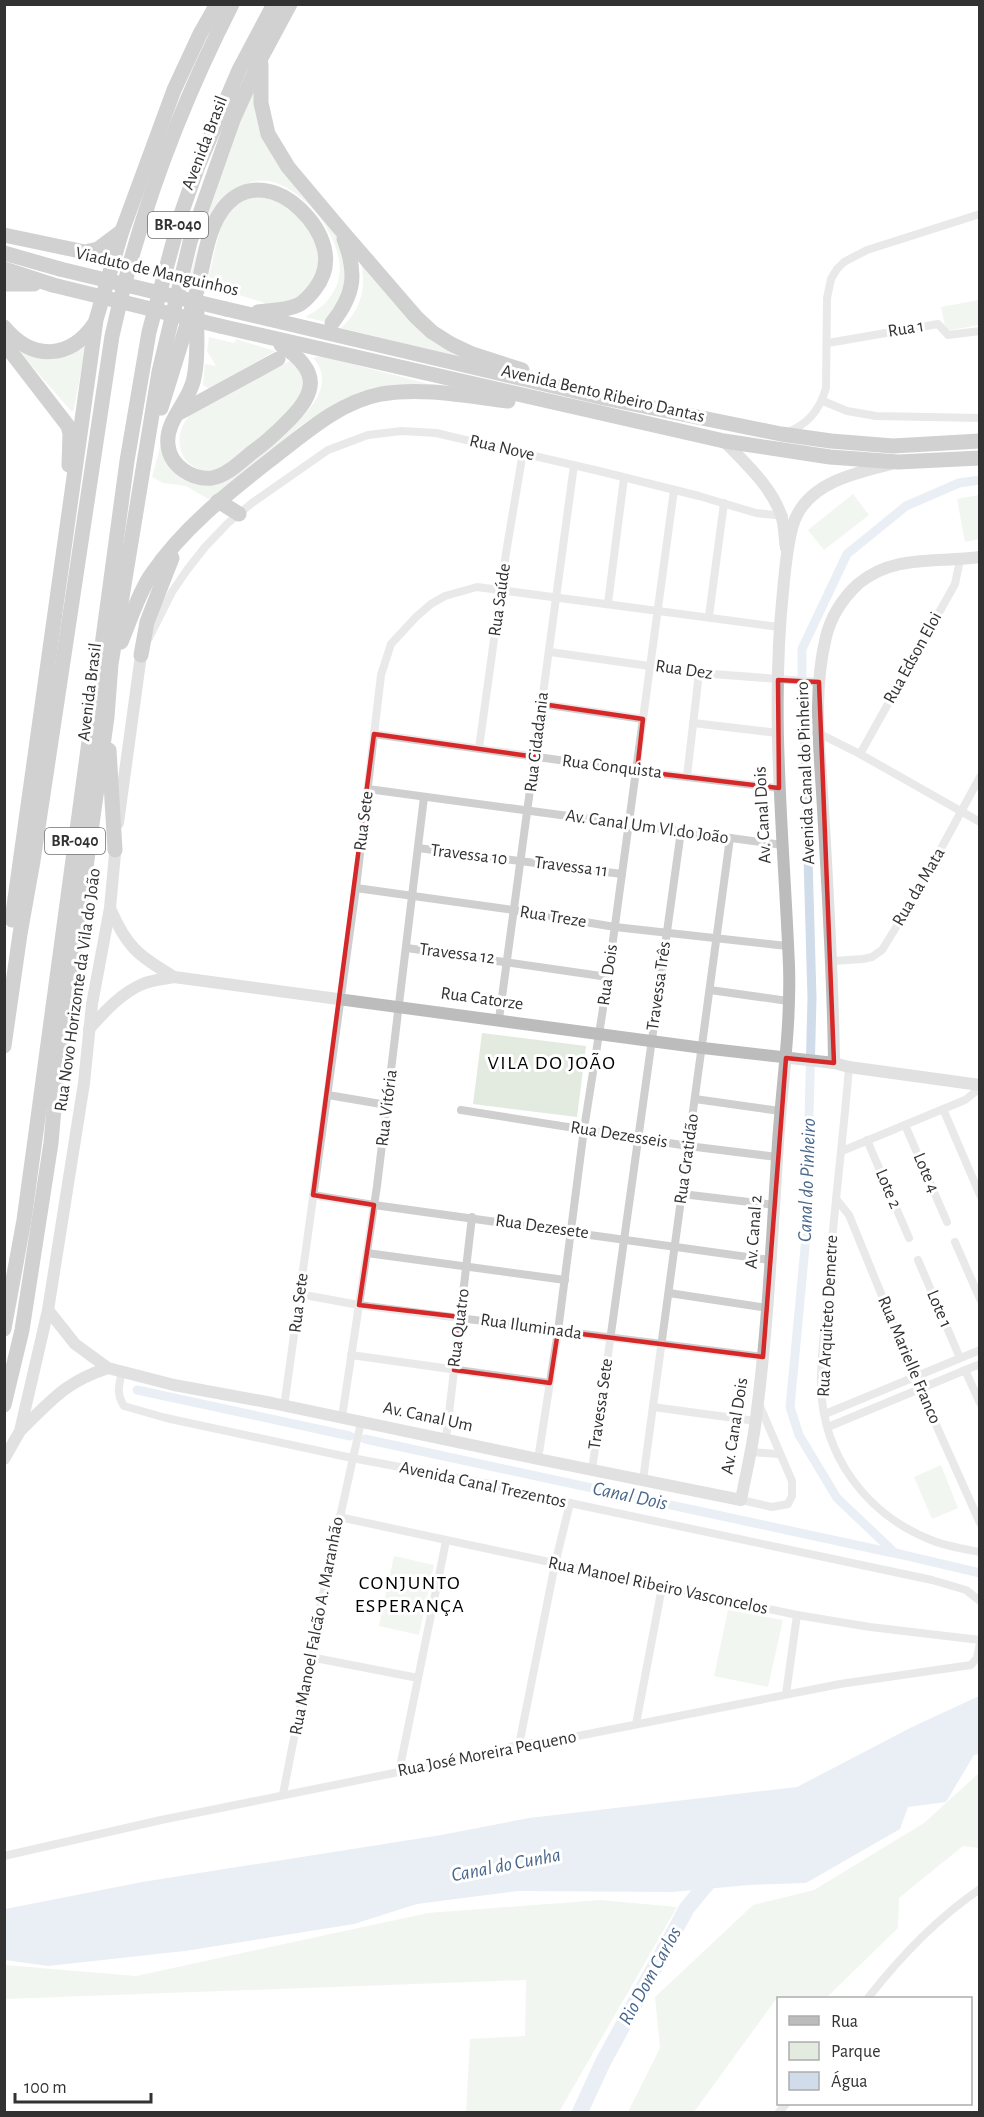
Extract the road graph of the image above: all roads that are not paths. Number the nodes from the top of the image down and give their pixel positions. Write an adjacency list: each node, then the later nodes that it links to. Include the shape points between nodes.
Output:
1 (210, 4): 6 (highway)
2 (218, 4): 6 (highway)
3 (232, 4): 42 (highway, Avenida Brasil / BR-040, via 161,161 130,257 112,336)
4 (274, 4): 143 (highway, Avenida Brasil / BR-040, via 239,70 198,166 149,332 127,461)
5 (290, 4): 7 (highway, Avenida Brasil)
6 (200, 34): 8 (highway, via 174,90)
7 (261, 58): 11 (highway, via 261,103 268,134 288,167); 40 (highway, Avenida Brasil, via 233,120 190,242 159,372)
8 (132, 203): 10 (highway); 42 (highway, via 130,226 106,311 88,448)
9 (980, 214): 26 (street, via 867,250 844,262 831,279 827,297)
10 (122, 231): 12 (highway, via 98,249 85,252); 19 (highway)
11 (341, 231): 20 (highway, via 352,259 353,274 348,297); 28 (highway, via 432,332 472,354)
12 (4, 235)
13 (4, 253): 18 (highway, Viaduto de Manguinhos, bridge)
14 (4, 269): 16 (highway)
15 (4, 284): 16 (highway)
16 (53, 285): 21 (highway, Viaduto de Manguinhos, bridge)
17 (197, 288): 18 (highway, via 204,254 218,216 228,203 260,190 277,192 305,214 316,229 323,241 326,267 318,284 299,305); 31 (highway, via 193,381); 40 (highway)
18 (246, 313): 28 (highway, Avenida Bento Ribeiro Dantas)
19 (96, 320): 22 (highway, via 79,341 57,351 33,350); 50 (highway)
20 (332, 323)
21 (221, 326): 24 (highway, Avenida Bento Ribeiro Dantas)
22 (4, 327)
23 (980, 332): 26 (street, Rua 1, via 948,335 938,324)
24 (273, 340): 30 (highway, Avenida Bento Ribeiro Dantas); 31 (highway, via 304,364 310,375 310,387 300,411 263,445 214,478 193,475 177,464 168,450 168,437)
25 (4, 343): 50 (highway, via 68,426)
26 (828, 343): 29 (street)
27 (278, 359): 31 (highway)
28 (604, 398): 33 (highway, Avenida Bento Ribeiro Dantas)
29 (823, 401): 32 (street, via 847,411 876,416); 33 (street, via 810,419)
30 (569, 406): 34 (highway, Avenida Bento Ribeiro Dantas); 44 (highway, via 416,391 381,394 323,420)
31 (178, 413)
32 (980, 418)
33 (781, 434): 35 (highway, Avenida Bento Ribeiro Dantas, via 893,446)
34 (724, 441): 38 (highway, Avenida Bento Ribeiro Dantas, via 830,457); 48 (street, via 768,490)
35 (980, 441)
36 (523, 452): 39 (street, Rua Nove); 46 (street, Rua Nove, via 436,434 402,431 368,435 328,450); 54 (street, Rua Saúde)
37 (980, 458): 38 (highway, Avenida Bento Ribeiro Dantas)
38 (898, 462): 47 (street, via 844,476 809,498)
39 (574, 465): 41 (street, Rua Nove); 55 (street, Rua Cidadania)
40 (143, 469): 62 (highway, Avenida Brasil)
41 (624, 478): 43 (street, Rua Nove); 56 (street)
42 (88, 489): 116 (highway, Avenida Brasil / BR-040)
43 (674, 490): 45 (street, Rua Nove); 57 (street, Rua Dois)
44 (218, 501): 46 (highway); 49 (highway)
45 (724, 503): 48 (street, Rua Nove); 58 (street)
46 (239, 514): 61 (street, Rua Novo Horizonte da Vila do João, via 187,570)
47 (796, 515): 48 (street); 51 (street)
48 (782, 517): 51 (street)
49 (186, 532): 61 (highway, via 167,568 147,622); 62 (highway, via 149,577)
50 (67, 533): 105 (highway)
51 (787, 556): 59 (street, Av. Canal Dois)
52 (980, 557): 53 (street, Avenida Canal do Pinheiro)
53 (960, 560): 66 (street, Avenida Canal do Pinheiro, via 903,562 874,573 859,584 831,619); 75 (street, Rua Edson Eloi, via 956,584)
54 (501, 589): 55 (street, Rua Sete); 73 (street, Rua Sete, via 477,586 445,596 399,634 386,654); 74 (street, Rua Saúde)
55 (555, 596): 56 (street, Rua Sete); 60 (street, Rua Cidadania)
56 (608, 603): 57 (street, Rua Sete)
57 (657, 609): 58 (street, Rua Sete); 63 (street, Rua Dois)
58 (709, 616): 59 (street, Rua Sete)
59 (780, 627): 65 (street, Av. Canal Dois)
60 (550, 652): 63 (street, Rua Dez); 67 (street, Rua Cidadania)
61 (141, 655): 91 (street, Rua Novo Horizonte da Vila do João)
62 (111, 664): 68 (highway, Avenida Brasil)
63 (652, 665): 64 (street, Rua Dez); 69 (street, Rua Dois)
64 (699, 673): 65 (street, Rua Dez); 70 (street)
65 (778, 680): 66 (street, Rua Dez); 71 (street, Av. Canal Dois)
66 (819, 682): 72 (street, Avenida Canal do Pinheiro)
67 (542, 704): 69 (street); 76 (street, Rua Cidadania)
68 (107, 717): 91 (highway); 132 (highway, Avenida Brasil, via 57,1074)
69 (643, 719): 77 (street, Rua Dois)
70 (693, 723): 71 (street); 78 (street)
71 (778, 733): 80 (street, Av. Canal Dois)
72 (818, 733): 75 (street); 104 (street, Avenida Canal do Pinheiro)
73 (374, 734): 74 (street, Rua Conquista); 81 (street, Rua Sete)
74 (479, 748): 76 (street, Rua Conquista)
75 (860, 754): 84 (street)
76 (536, 757): 77 (street, Rua Conquista); 83 (street, Rua Cidadania)
77 (637, 771): 78 (street, Rua Conquista); 86 (street, Rua Dois)
78 (687, 776): 80 (street, Rua Conquista)
79 (980, 777): 84 (street, Rua da Mata)
80 (779, 788): 89 (street, Av. Canal Dois)
81 (368, 789): 82 (street, Av. Canal Um Vl.do João); 94 (street, Rua Sete)
82 (424, 797): 83 (street, Av. Canal Um Vl.do João); 90 (street, Rua Vitória)
83 (528, 810): 86 (street, Av. Canal Um Vl.do João); 92 (street, Rua Cidadania)
84 (962, 811): 85 (street); 104 (street, Rua da Mata, via 882,950 863,960)
85 (980, 822)
86 (629, 825): 87 (street, Av. Canal Um Vl.do João); 93 (street, Rua Dois)
87 (681, 831): 88 (street, Av. Canal Um Vl.do João); 99 (street, Travessa Três)
88 (730, 838): 89 (street, Av. Canal Um Vl.do João); 100 (street, Rua Gratidão)
89 (783, 845): 101 (street, Av. Canal Dois)
90 (418, 848): 92 (street, Travessa 10); 95 (street, Rua Vitória)
91 (115, 850): 96 (street, Rua Novo Horizonte da Vila do João)
92 (520, 861): 93 (street, Travessa 11); 97 (street, Rua Cidadania)
93 (622, 874): 98 (street, Rua Dois)
94 (356, 888): 95 (street, Rua Treze); 109 (street, Rua Sete)
95 (413, 897): 97 (street, Rua Treze); 102 (street, Rua Vitória)
96 (110, 908): 106 (street, Rua Catorze, via 128,944); 113 (street, Rua Novo Horizonte da Vila do João)
97 (513, 910): 98 (street, Rua Treze); 103 (street, Rua Cidadania)
98 (615, 927): 99 (street, Rua Treze); 107 (street, Rua Dois)
99 (666, 932): 100 (street, Rua Treze); 115 (street, Travessa Três)
100 (718, 940): 101 (street, Rua Treze); 108 (street, Rua Gratidão)
101 (787, 946): 110 (street, Av. Canal Dois)
102 (407, 948): 103 (street, Travessa 12); 111 (street, Rua Vitória)
103 (507, 961): 107 (street, Travessa 12); 112 (street, Rua Cidadania)
104 (833, 961): 119 (street, Avenida Canal do Pinheiro)
105 (4, 973)
106 (174, 976): 109 (street, Rua Catorze); 113 (street, Rua Catorze, via 133,989 107,1008)
107 (608, 977): 114 (street, Rua Dois)
108 (710, 990): 110 (street); 117 (street, Rua Gratidão)
109 (341, 999): 111 (street, Rua Catorze); 122 (street, Rua Sete)
110 (788, 1001): 118 (street, Av. Canal Dois)
111 (399, 1007): 112 (street, Rua Catorze); 124 (street, Rua Vitória)
112 (499, 1019): 114 (street, Rua Catorze)
113 (89, 1029): 160 (street, Rua Novo Horizonte da Vila do João)
114 (600, 1033): 115 (street, Rua Catorze); 129 (street, Rua Dois)
115 (651, 1040): 117 (street, Rua Catorze); 130 (street, Travessa Três)
116 (4, 1046)
117 (703, 1048): 118 (street, Rua Catorze); 123 (street, Rua Gratidão)
118 (786, 1058): 119 (street, Rua Catorze); 127 (street)
119 (834, 1063): 120 (street, Rua Catorze)
120 (849, 1067): 121 (street, Rua Catorze); 134 (street, Rua Arquiteto Demetre)
121 (980, 1086): 125 (street, via 965,1100)
122 (328, 1095): 124 (street); 136 (street, Rua Sete)
123 (695, 1099): 127 (street); 133 (street, Rua Gratidão)
124 (387, 1105): 140 (street, Rua Vitória)
125 (943, 1109): 128 (street); 138 (street)
126 (461, 1110): 129 (street, Rua Dezesseis)
127 (780, 1111): 135 (street, Av. Canal 2)
128 (905, 1125): 131 (street); 144 (street, Lote 4)
129 (584, 1129): 130 (street, Rua Dezesseis); 145 (street, Rua Dois)
130 (639, 1138): 133 (street, Rua Dezesseis); 146 (street, Travessa Três)
131 (867, 1140): 134 (street); 147 (street, Lote 2)
132 (51, 1143): 143 (highway); 180 (highway, Avenida Brasil, via 22,1330)
133 (688, 1146): 135 (street, Rua Dezesseis); 137 (street, Rua Gratidão)
134 (842, 1151): 139 (street, Rua Arquiteto Demetre)
135 (777, 1157): 141 (street, Av. Canal 2)
136 (313, 1194): 140 (street, Rua Dezesete); 156 (street, Rua Sete)
137 (682, 1194): 141 (street); 149 (street, Rua Gratidão)
138 (980, 1195)
139 (836, 1199): 175 (street, Rua Marielle Franco, via 849,1215); 183 (street, Rua Arquiteto Demetre, via 821,1384)
140 (374, 1205): 142 (street, Rua Dezesete); 150 (street, Rua Vitória)
141 (775, 1205): 151 (street, Av. Canal 2)
142 (472, 1217): 145 (street, Rua Dezesete); 153 (street, Rua Quatro)
143 (24, 1220): 162 (highway, Avenida Brasil / BR-040)
144 (947, 1222)
145 (571, 1232): 146 (street, Rua Dezesete); 154 (street, Rua Dois)
146 (624, 1238): 149 (street, Rua Dezesete); 164 (street, Travessa Sete)
147 (909, 1238)
148 (955, 1242): 157 (street)
149 (675, 1246): 151 (street, Rua Dezesete); 155 (street, Rua Gratidão)
150 (367, 1253): 153 (street); 158 (street, Rua Vitória)
151 (770, 1260): 159 (street, Av. Canal 2)
152 (918, 1260): 169 (street, Lote 1)
153 (466, 1268): 154 (street); 161 (street, Rua Quatro)
154 (565, 1280): 163 (street, Rua Dois)
155 (669, 1293): 159 (street); 165 (street, Rua Gratidão)
156 (299, 1294): 158 (street, Rua Iluminada); 181 (street, Rua Sete)
157 (980, 1299)
158 (359, 1305): 161 (street, Rua Iluminada); 167 (street, Rua Vitória)
159 (767, 1308): 168 (street, Av. Canal 2)
160 (48, 1310): 171 (street, via 75,1344); 188 (street, Rua Novo Horizonte da Vila do João)
161 (460, 1317): 163 (street, Rua Iluminada); 172 (street, Rua Quatro)
162 (4, 1329)
163 (558, 1331): 164 (street, Rua Iluminada); 176 (street, Rua Dois)
164 (610, 1338): 165 (street, Rua Iluminada); 195 (street, Travessa Sete)
165 (662, 1344): 168 (street, Rua Iluminada); 182 (street, Rua Gratidão)
166 (980, 1350): 169 (street)
167 (351, 1355): 172 (street); 184 (street, Rua Vitória)
168 (763, 1357): 178 (street, Av. Canal Dois)
169 (960, 1358): 175 (street)
170 (980, 1364): 173 (street)
171 (108, 1368): 174 (street, Av. Canal Um); 188 (street, via 61,1390)
172 (454, 1370): 176 (street); 189 (street, Rua Quatro)
173 (965, 1370): 177 (street); 179 (street)
174 (122, 1371): 181 (street, Av. Canal Um); 192 (street, Avenida Canal Trezentos, via 118,1390 124,1406)
175 (915, 1377): 177 (street, Rua Marielle Franco); 183 (street)
176 (550, 1383): 194 (street, Rua Dois)
177 (920, 1389): 187 (street); 200 (street, Rua Marielle Franco)
178 (758, 1401): 185 (street, Av. Canal Dois); 191 (street)
179 (980, 1403)
180 (4, 1405)
181 (285, 1407): 184 (street, Av. Canal Um)
182 (653, 1407): 185 (street); 196 (street, Rua Gratidão)
183 (825, 1414): 187 (street, Rua Arquiteto Demetre)
184 (342, 1418): 186 (street, Av. Canal Um)
185 (756, 1421): 190 (street, Av. Canal Dois)
186 (361, 1422): 189 (street, Av. Canal Um); 192 (street, Rua Manoel Falcão A. Maranhão)
187 (828, 1427): 202 (street, Rua Arquiteto Demetre, via 857,1487 886,1516 932,1541)
188 (20, 1431): 193 (street, Rua Novo Horizonte da Vila do João)
189 (446, 1439): 194 (street, Av. Canal Um)
190 (750, 1452): 191 (street); 197 (street, Av. Canal Dois)
191 (779, 1454): 197 (street, via 792,1481 788,1504 772,1507)
192 (352, 1458): 198 (street, Avenida Canal Trezentos); 199 (street, Rua Manoel Falcão A. Maranhão)
193 (4, 1459)
194 (538, 1459): 195 (street, Av. Canal Um)
195 (592, 1470): 196 (street, Av. Canal Um)
196 (643, 1480): 197 (street, Av. Canal Um)
197 (741, 1500)
198 (570, 1503): 203 (street); 205 (street, Avenida Canal Trezentos, via 932,1580 966,1590)
199 (339, 1517): 201 (street, Rua Manoel Ribeiro Vasconcelos); 208 (street, Rua Manoel Falcão A. Maranhão)
200 (980, 1523)
201 (446, 1541): 203 (street, Rua Manoel Ribeiro Vasconcelos); 209 (street)
202 (980, 1552)
203 (555, 1564): 204 (street, Rua Manoel Ribeiro Vasconcelos); 212 (street)
204 (662, 1587): 206 (street, Rua Manoel Ribeiro Vasconcelos); 211 (street)
205 (980, 1601)
206 (797, 1615): 207 (street, Rua Manoel Ribeiro Vasconcelos); 210 (street)
207 (980, 1641): 210 (street, Rua José Moreira Pequeno, via 977,1658 971,1665)
208 (310, 1657): 209 (street); 214 (street, Rua Manoel Falcão A. Maranhão)
209 (418, 1678): 213 (street)
210 (786, 1694): 211 (street, Rua José Moreira Pequeno)
211 (636, 1724): 212 (street, Rua José Moreira Pequeno)
212 (519, 1745): 213 (street, Rua José Moreira Pequeno)
213 (399, 1772): 214 (street, Rua José Moreira Pequeno)
214 (283, 1794): 215 (street, Rua José Moreira Pequeno)
215 (4, 1857)
216 (980, 1889): 217 (street, via 911,1947)
217 (869, 1997)

